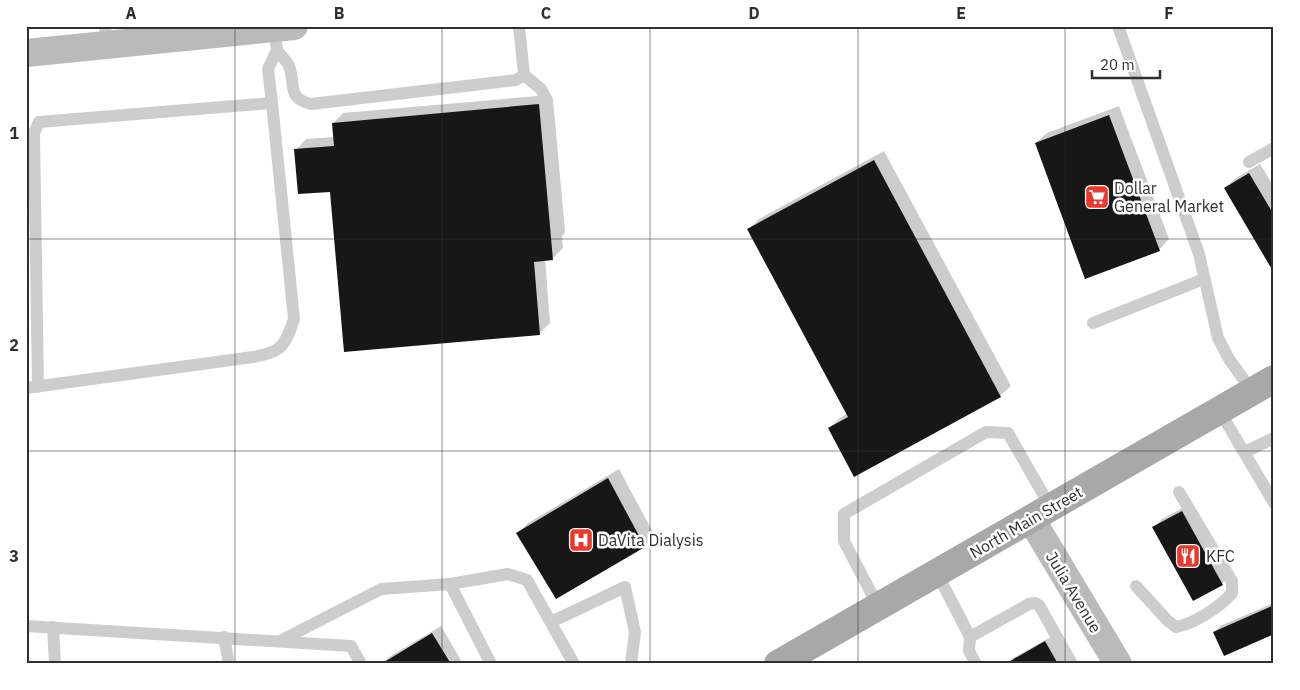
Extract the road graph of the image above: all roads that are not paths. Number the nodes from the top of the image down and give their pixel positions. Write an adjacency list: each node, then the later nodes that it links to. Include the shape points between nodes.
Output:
1 (519, 26): 6 (lane)
2 (1118, 26): 11 (lane, via 1199,254)
3 (282, 35): 4 (street); 6 (lane, via 292,90 301,101 311,104 516,80); 7 (lane, via 268,69)
4 (106, 36): 5 (street)
5 (26, 53)
6 (524, 75): 10 (lane, via 541,89 547,100)
7 (272, 103): 14 (lane, via 39,122 34,133); 14 (lane, via 294,319 287,341 272,354)
8 (1274, 148): 9 (lane)
9 (1248, 162)
10 (559, 232)
11 (1204, 279): 12 (lane); 13 (lane, via 1218,338 1229,359)
12 (1093, 323)
13 (1263, 385): 15 (main road, North Main Street)
14 (32, 388)
15 (1219, 410): 17 (lane); 20 (main road, North Main Street)
16 (1274, 438): 17 (lane)
17 (1245, 452): 19 (lane)
18 (1179, 492): 23 (lane, via 1232,582 1232,593 1224,602 1185,626 1176,627)
19 (1274, 503)
20 (1041, 514): 21 (main road, North Main Street); 24 (lane, via 1008,433 986,432 844,514 844,541); 40 (street, Julia Avenue)
21 (938, 573): 24 (main road, North Main Street); 28 (lane)
22 (450, 584): 25 (lane, via 508,574 527,580); 30 (lane, via 381,589); 34 (lane)
23 (1136, 586)
24 (878, 606): 37 (main road, North Main Street)
25 (551, 622): 35 (lane); 36 (lane, via 625,587 635,632)
26 (26, 626): 27 (lane)
27 (53, 627): 29 (lane); 31 (lane)
28 (970, 637): 38 (lane, via 969,652); 39 (lane, via 1035,603)
29 (224, 638): 30 (lane); 32 (lane)
30 (280, 641): 33 (lane, via 351,646)
31 (54, 664)
32 (229, 664)
33 (361, 664)
34 (491, 664)
35 (574, 664)
36 (631, 664)
37 (778, 664)
38 (976, 664)
39 (1072, 664)
40 (1118, 664)

